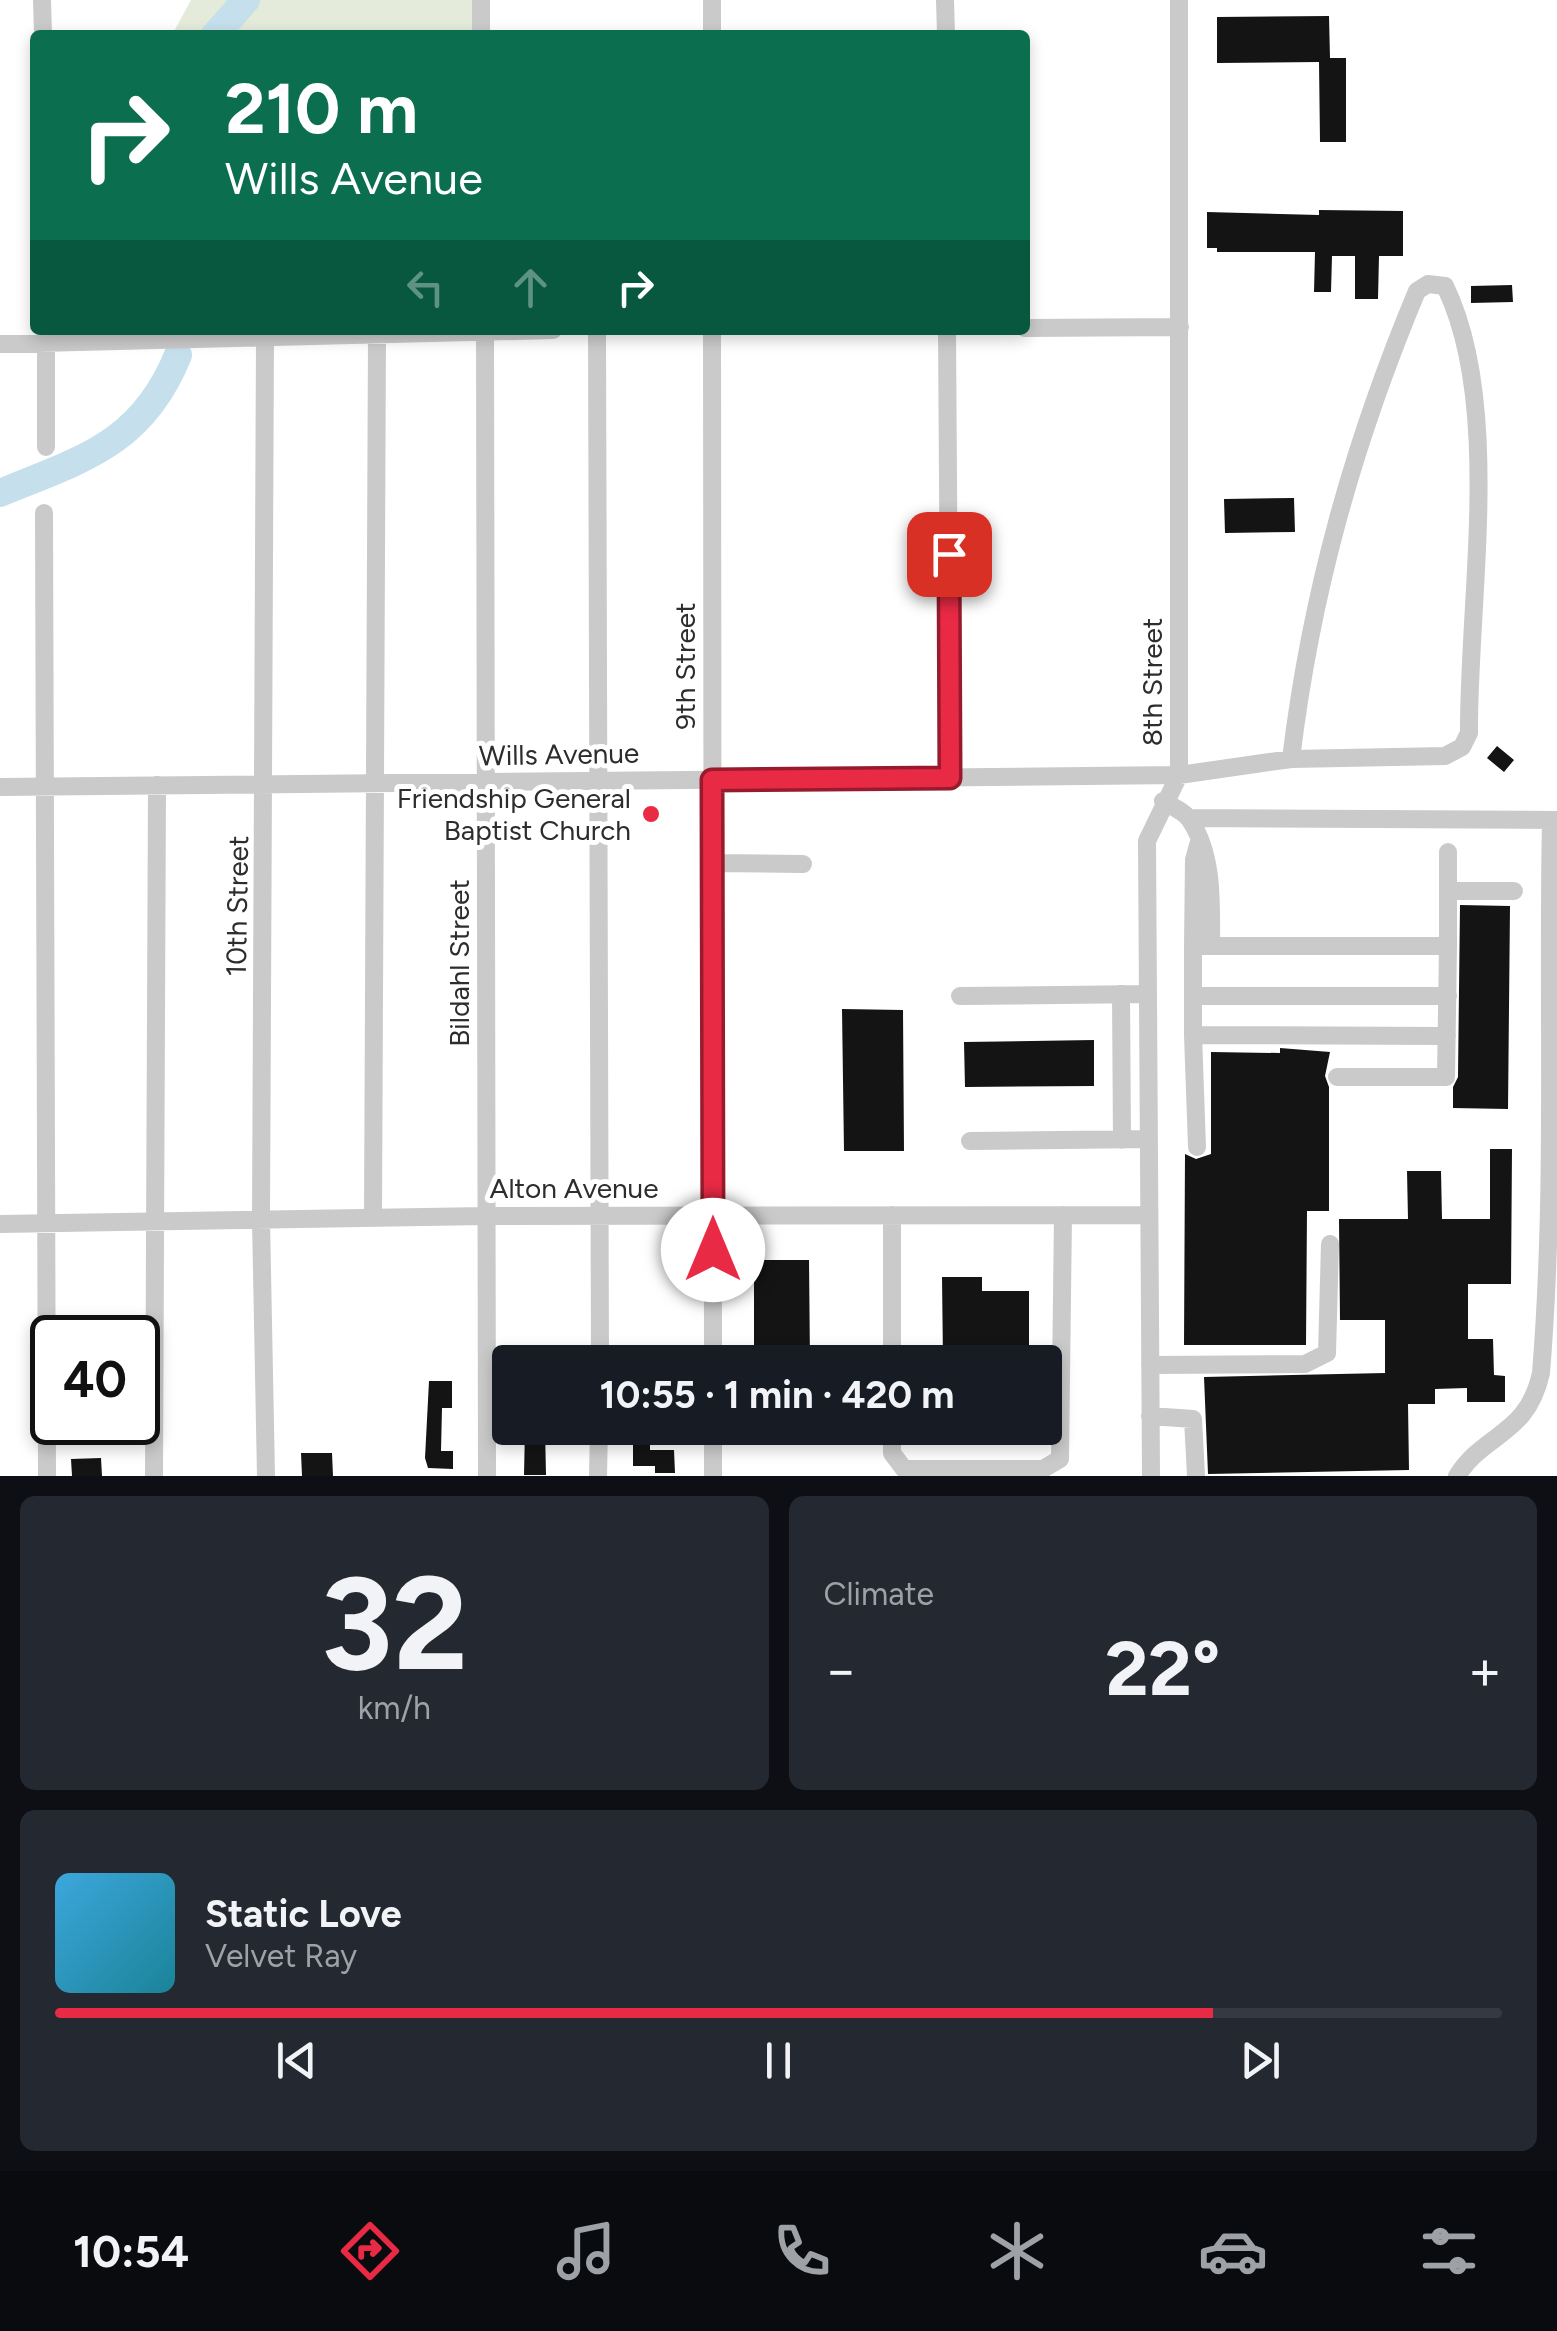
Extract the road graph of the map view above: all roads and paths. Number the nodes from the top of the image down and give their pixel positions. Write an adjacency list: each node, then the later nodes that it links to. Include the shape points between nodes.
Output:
1 (42, 0): 6 (street)
2 (481, 0): 7 (street)
3 (712, 0): 8 (street)
4 (945, 0): 9 (street)
5 (1179, 0): 11 (street, 8th Street)
6 (43, 30)
7 (481, 30)
8 (712, 30)
9 (946, 30)
10 (1030, 328): 11 (street)
11 (1180, 328): 24 (street, 8th Street)
12 (321, 335): 18 (street)
13 (377, 335): 29 (street)
14 (484, 335): 28 (street, Bildahl Street)
15 (597, 335): 27 (street)
16 (712, 335): 26 (street, 9th Street)
17 (948, 335): 25 (street)
18 (265, 336): 19 (street); 30 (street, 10th Street)
19 (46, 337): 20 (street); 21 (street)
20 (0, 344)
21 (46, 447)
22 (44, 513): 33 (street)
23 (1291, 760): 23 (street, Wills Avenue, via 1318,581 1360,441 1418,291 1444,286 1462,321 1476,430 1469,733 1446,756); 24 (street, Wills Avenue)
24 (1179, 775): 25 (street, Wills Avenue); 34 (street, 8th Street)
25 (950, 778): 26 (street, Wills Avenue)
26 (712, 780): 27 (street, Wills Avenue); 38 (street, 9th Street)
27 (600, 781): 28 (street, Wills Avenue); 56 (street)
28 (488, 782): 29 (street, Wills Avenue); 61 (street, Bildahl Street)
29 (375, 783): 30 (street, Wills Avenue); 62 (street)
30 (265, 784): 31 (street, Wills Avenue); 63 (street, 10th Street)
31 (157, 785): 33 (street, Wills Avenue); 64 (street)
32 (0, 786): 33 (street, Wills Avenue)
33 (46, 786): 66 (street)
34 (1163, 802): 35 (street); 45 (street, 8th Street, via 1147,841)
35 (1189, 818): 36 (street); 42 (street, via 1212,891)
36 (1554, 820): 86 (street, via 1547,979 1552,1218 1541,1373 1536,1398 1500,1439 1471,1454)
37 (1448, 852): 40 (street)
38 (712, 863): 39 (street); 57 (street, 9th Street)
39 (804, 864)
40 (1448, 891): 41 (street); 43 (street)
41 (1514, 891)
42 (1202, 946): 43 (street); 47 (street)
43 (1448, 946): 48 (street)
44 (1121, 994): 45 (street); 46 (street); 53 (street)
45 (1148, 994): 52 (street, 8th Street)
46 (960, 996)
47 (1192, 996): 48 (street); 49 (street)
48 (1448, 996): 50 (street)
49 (1193, 1035): 50 (street); 55 (street)
50 (1447, 1036): 51 (street, via 1446,1077)
51 (1337, 1077)
52 (1148, 1139): 53 (street); 60 (street, 8th Street)
53 (1122, 1140): 54 (street)
54 (970, 1141)
55 (1197, 1147)
56 (602, 1215): 57 (street, Alton Avenue); 61 (street, Alton Avenue); 68 (street)
57 (713, 1215): 58 (street, Alton Avenue); 69 (street, 9th Street)
58 (892, 1215): 59 (street, Alton Avenue); 70 (street)
59 (1063, 1215): 60 (street, Alton Avenue); 71 (street)
60 (1149, 1215): 72 (street, 8th Street)
61 (485, 1216): 62 (street, Alton Avenue); 81 (street, Bildahl Street)
62 (373, 1218): 63 (street, Alton Avenue)
63 (261, 1220): 64 (street, Alton Avenue); 80 (street, 10th Street)
64 (155, 1222): 66 (street, Alton Avenue); 79 (street)
65 (0, 1224): 66 (street, Alton Avenue)
66 (45, 1225): 78 (street)
67 (1330, 1244): 72 (street, via 1328,1353 1305,1364)
68 (600, 1345)
69 (713, 1345)
70 (892, 1345)
71 (1061, 1345)
72 (1150, 1364): 73 (street, 8th Street)
73 (1150, 1416): 84 (street, 8th Street); 85 (street, via 1193,1419)
74 (599, 1445): 82 (street)
75 (713, 1445): 83 (street)
76 (892, 1445): 77 (street, via 904,1468 1043,1469 1060,1459)
77 (1060, 1445)
78 (47, 1476)
79 (154, 1476)
80 (266, 1476)
81 (488, 1476)
82 (598, 1476)
83 (713, 1476)
84 (1151, 1476)
85 (1196, 1476)
86 (1456, 1476)

